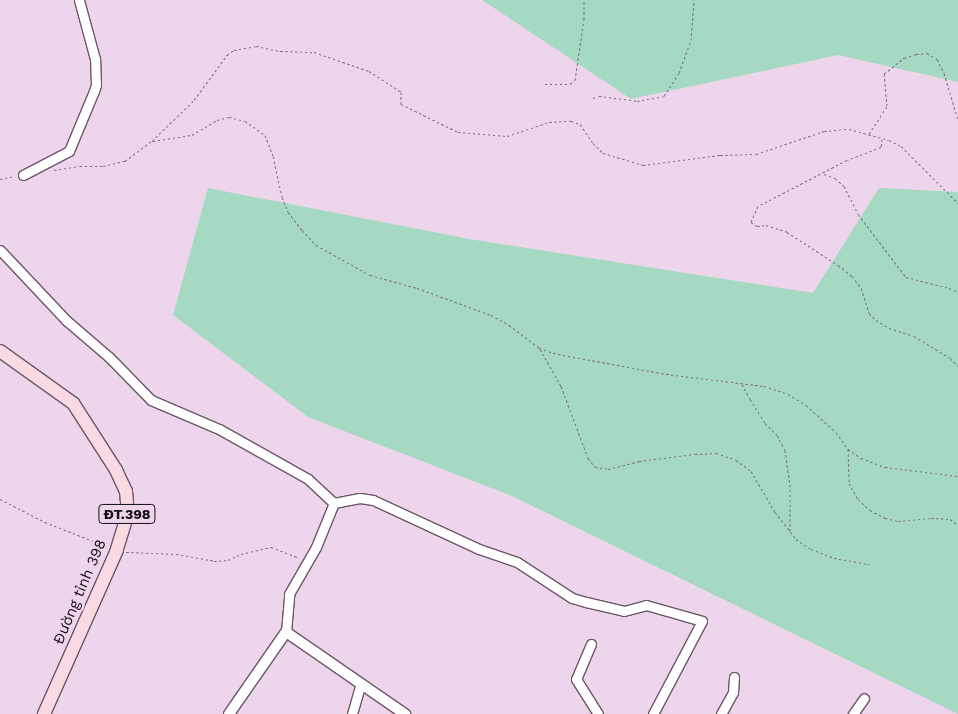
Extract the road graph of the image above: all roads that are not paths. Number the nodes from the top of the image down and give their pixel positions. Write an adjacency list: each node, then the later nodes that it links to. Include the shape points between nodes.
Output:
1 (79, 0): 2 (street, via 95,59 95,88 69,151)
2 (23, 175)
3 (0, 250): 5 (street, via 61,315 151,400 219,429 308,478)
4 (0, 351): 11 (main road, Đường tỉnh 398 / ĐT.398, via 73,402 126,491 128,513 117,550)
5 (334, 503): 6 (street, via 289,594); 16 (street, via 360,498 373,500 479,549 526,566 566,594 586,602 624,611 646,605 702,622)
6 (286, 632): 9 (street); 12 (street)
7 (592, 644): 15 (street, via 576,679)
8 (734, 677): 17 (street, via 733,692)
9 (361, 684): 13 (street); 14 (street)
10 (864, 698): 18 (street)
11 (44, 714)
12 (229, 714)
13 (352, 714)
14 (405, 714)
15 (598, 714)
16 (654, 714)
17 (721, 714)
18 (853, 714)

